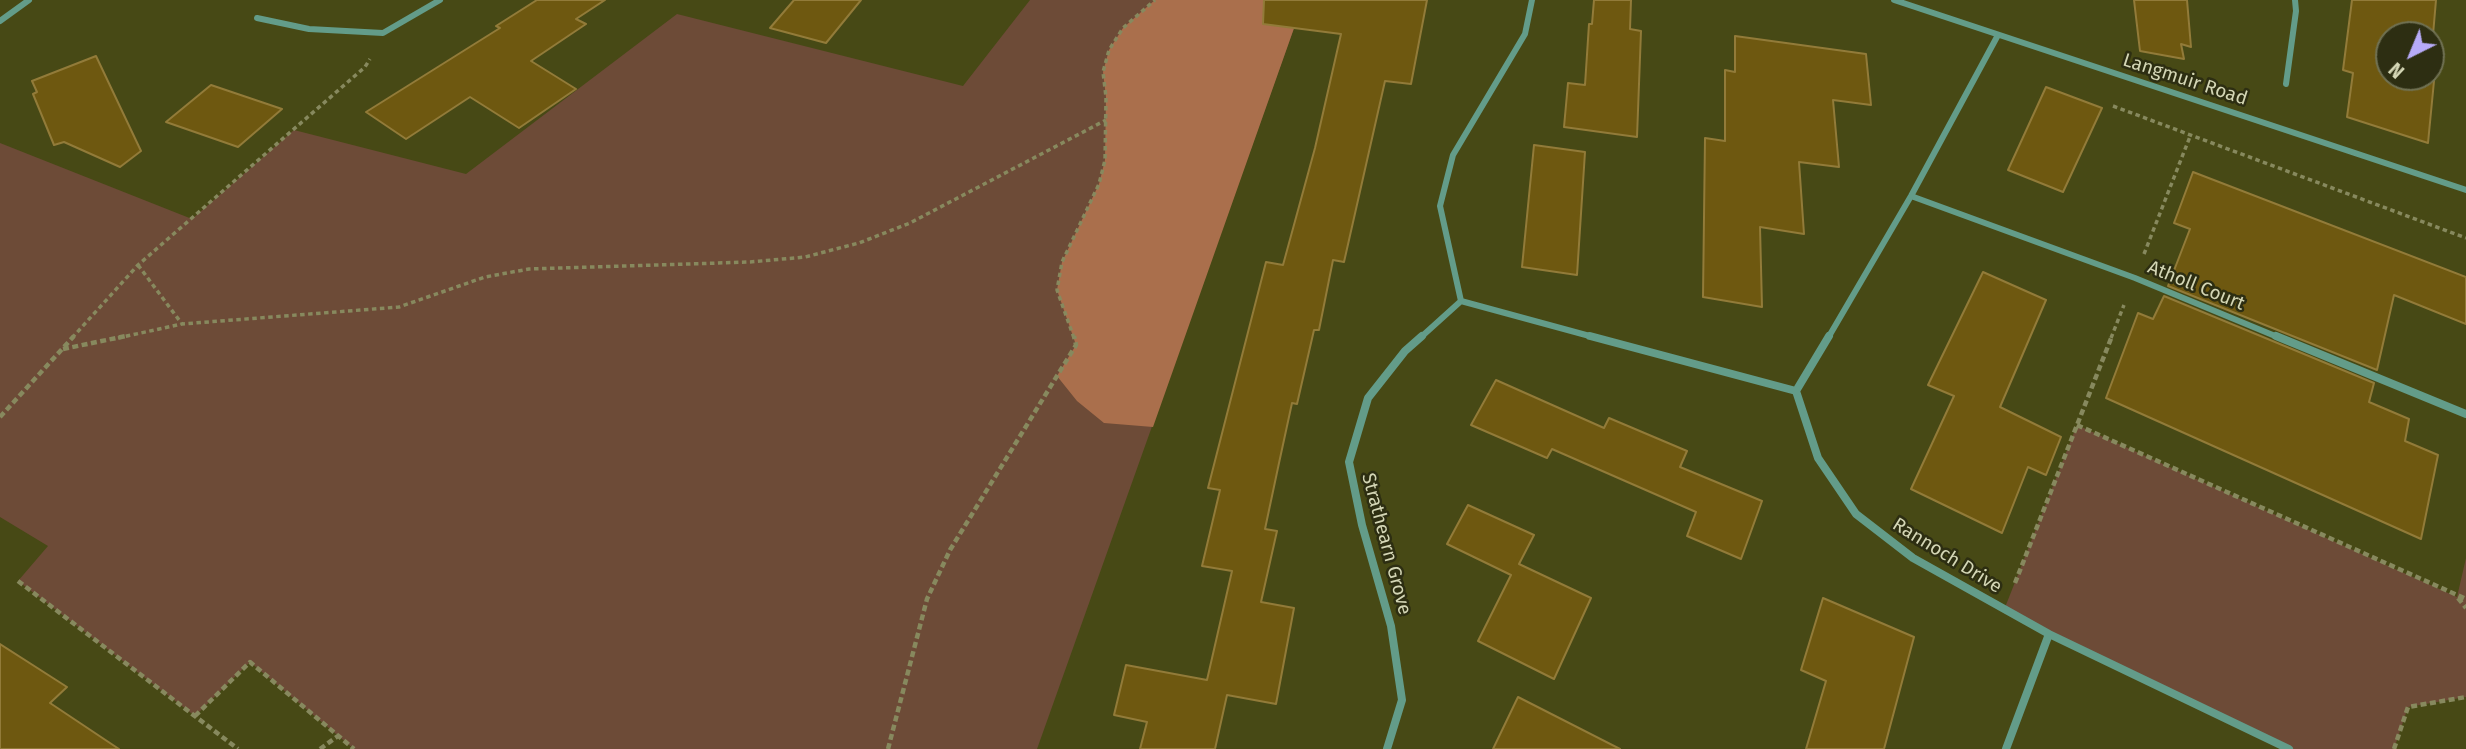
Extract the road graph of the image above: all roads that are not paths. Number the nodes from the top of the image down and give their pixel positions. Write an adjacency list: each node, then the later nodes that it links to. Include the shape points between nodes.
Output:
1 (29, 0): 7 (street)
2 (440, 0): 6 (street, via 383,33 309,29)
3 (1532, 0): 12 (street, via 1525,34 1453,155 1440,206)
4 (1894, 0): 8 (street, Langmuir Road)
5 (2295, 0): 9 (street)
6 (257, 18)
7 (0, 21)
8 (1998, 35): 10 (street, Langmuir Road); 11 (street)
9 (2286, 84)
10 (2466, 190)
11 (1911, 196): 13 (street); 14 (street, Atholl Court, via 2135,278)
12 (1461, 301): 13 (street); 16 (street, Strathearn Grove, via 1405,351 1368,398 1349,462 1391,626 1402,699)
13 (1796, 391): 15 (street, Rannoch Drive, via 1818,458 1856,514 1913,558)
14 (2466, 414)
15 (2049, 634): 17 (street); 18 (street, Rannoch Drive)
16 (1387, 749)
17 (2006, 749)
18 (2289, 749)

